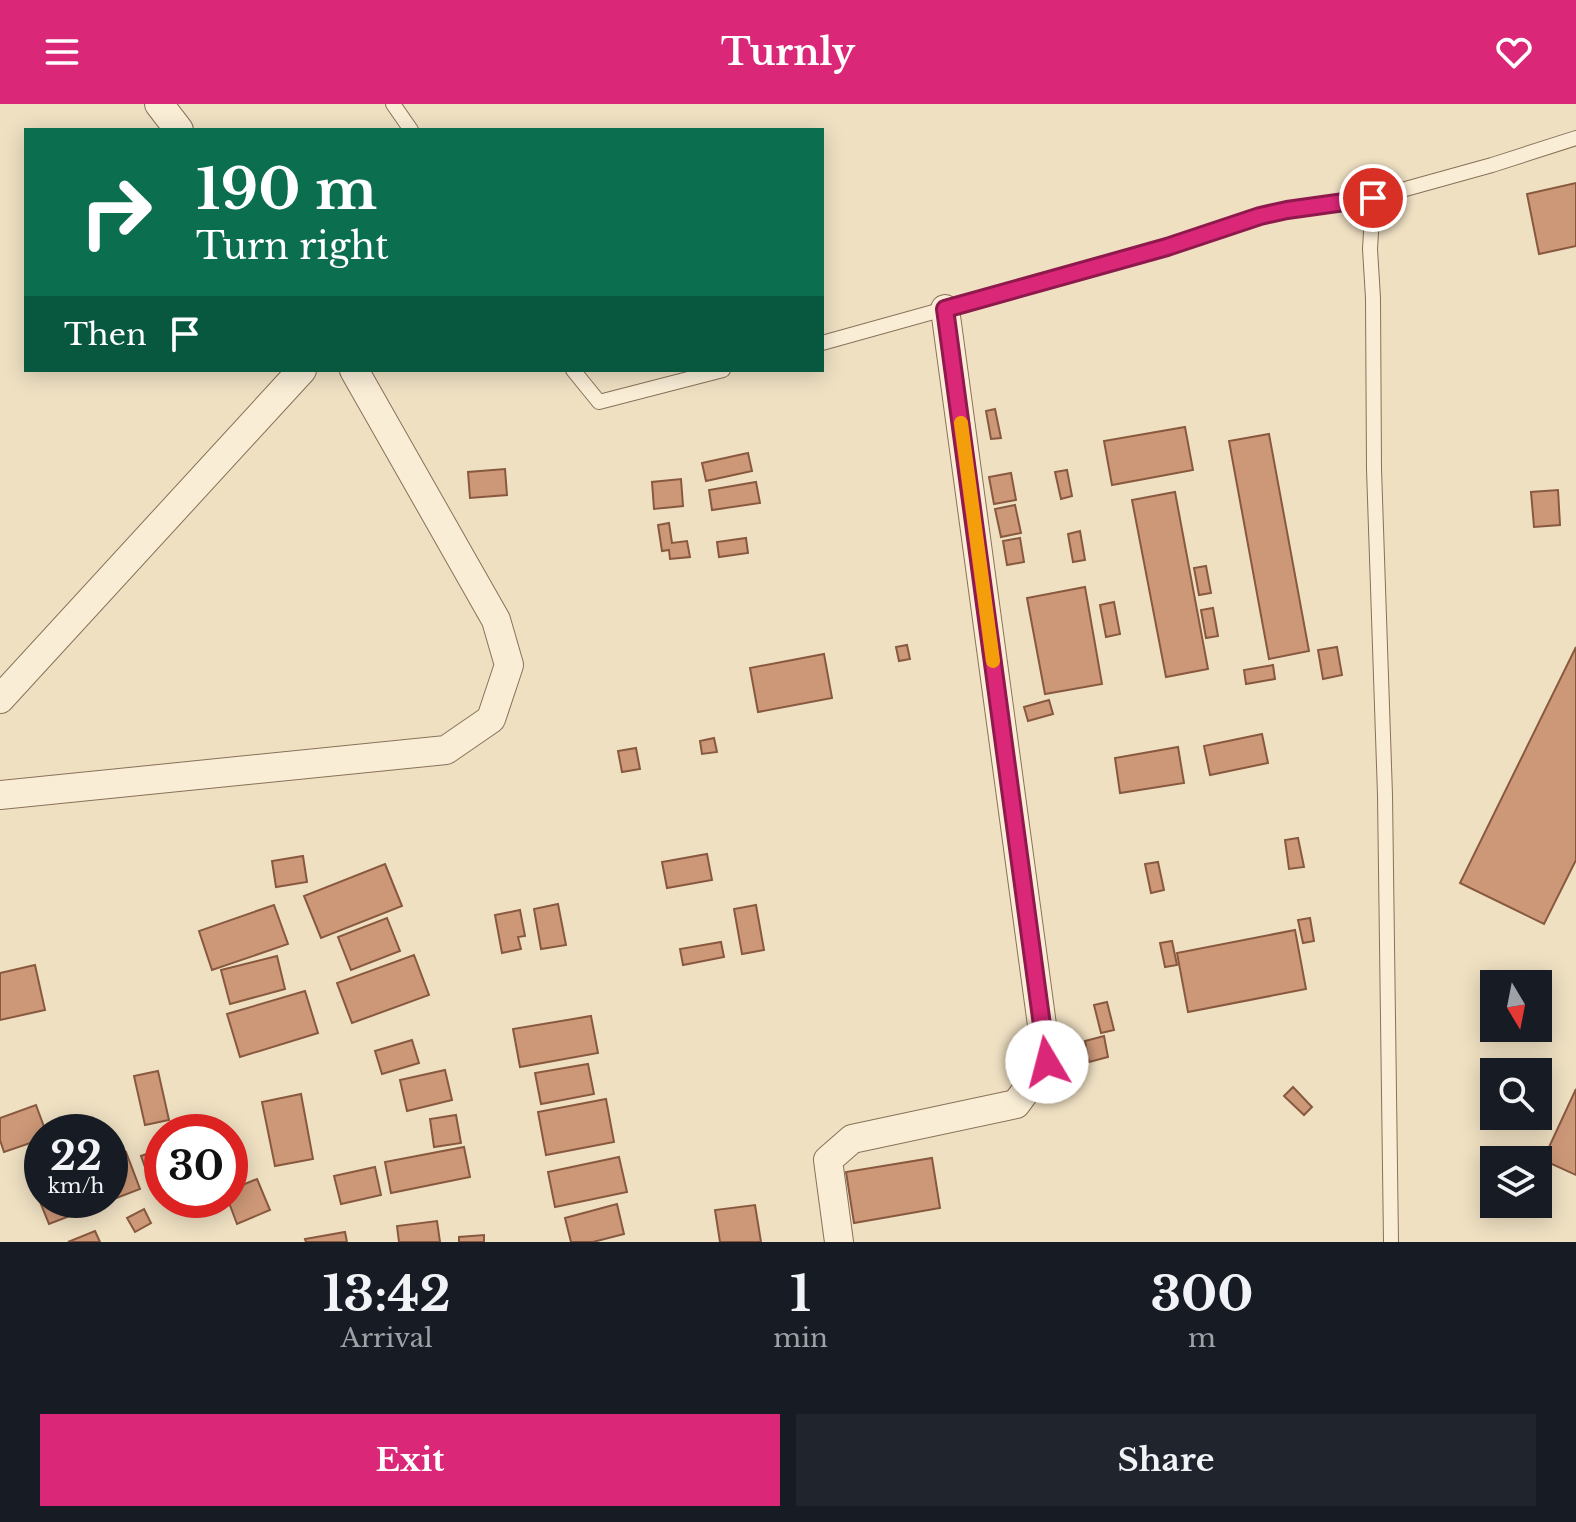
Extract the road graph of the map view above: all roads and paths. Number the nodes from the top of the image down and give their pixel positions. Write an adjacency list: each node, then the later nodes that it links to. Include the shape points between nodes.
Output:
1 (159, 104): 3 (street)
2 (393, 104): 4 (lane)
3 (177, 128)
4 (410, 128)
5 (1576, 138): 6 (lane)
6 (1373, 198): 7 (lane, via 1260,216); 16 (lane)
7 (945, 309): 8 (lane); 15 (street, via 1047,1062 1016,1104 852,1139 828,1160)
8 (824, 342)
9 (300, 372): 13 (street)
10 (355, 372): 14 (street, via 496,620 509,665 491,719 446,750)
11 (575, 372): 12 (lane, via 599,402)
12 (715, 372)
13 (0, 699)
14 (0, 795)
15 (839, 1242)
16 (1391, 1242)

